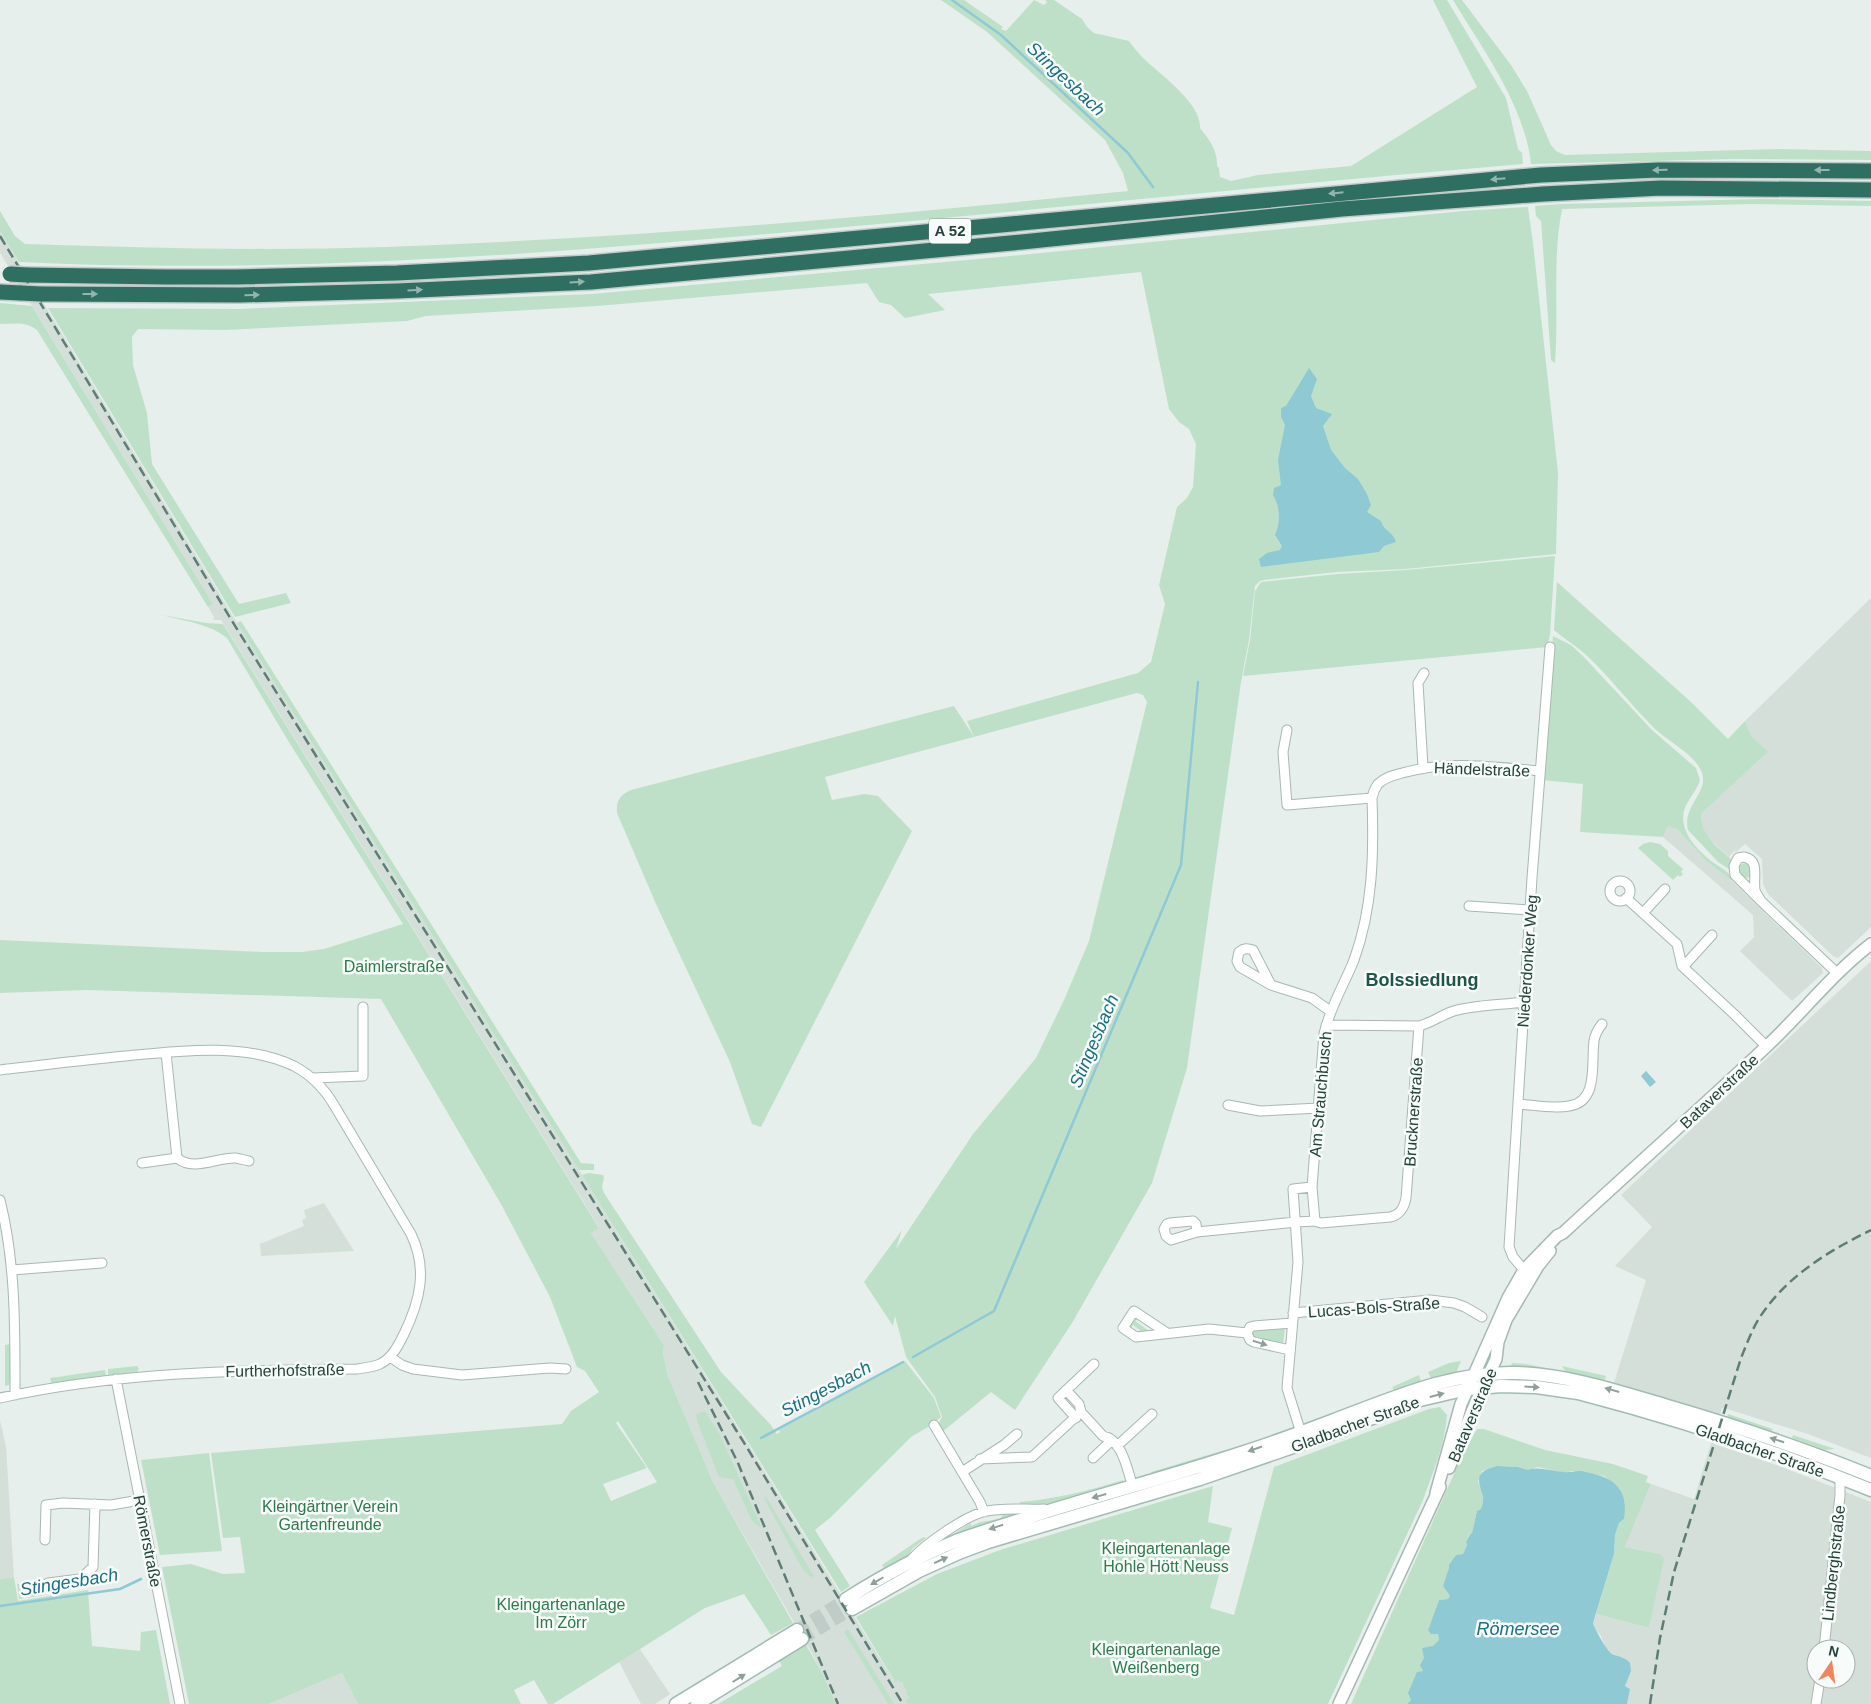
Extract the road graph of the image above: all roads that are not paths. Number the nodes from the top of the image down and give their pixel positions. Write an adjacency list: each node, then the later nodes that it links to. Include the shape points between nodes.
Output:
1 (1871, 171): 3 (highway, A 52, one-way to 3, bridge, via 1658,170 1541,175 589,263 257,276)
2 (1871, 190): 4 (highway, A 52, one-way to 2, bridge, via 240,295 590,282 1342,209 1543,194 1661,188)
3 (5, 274)
4 (0, 292)
5 (1550, 647): 9 (street, Niederdonker Weg)
6 (1424, 673): 8 (street, Händelstraße, via 1418,683)
7 (1288, 730): 10 (street, via 1283,752 1287,805)
8 (1423, 767): 9 (street, Händelstraße, via 1463,765); 10 (street, Händelstraße, via 1384,780 1377,785)
9 (1540, 771): 15 (street, Niederdonker Weg)
10 (1372, 798): 24 (street, Am Strauchbusch, via 1373,869 1369,901 1354,960)
11 (1665, 889): 16 (street)
12 (1626, 898): 16 (street)
13 (1761, 901): 13 (street, via 1755,889 1752,861 1744,856 1738,858 1734,866 1735,875); 20 (street)
14 (1469, 906): 15 (street)
15 (1530, 910): 22 (street, Niederdonker Weg)
16 (1643, 914): 19 (street, via 1678,946)
17 (1712, 934): 19 (street)
18 (1871, 944): 20 (street, Bataverstraße)
19 (1683, 967): 28 (street)
20 (1838, 974): 28 (street, Bataverstraße)
21 (1271, 985): 24 (street, via 1312,998)
22 (1524, 1002): 27 (street, via 1460,1009); 32 (street, Niederdonker Weg)
23 (363, 1006): 31 (street, via 363,1076)
24 (1330, 1010): 26 (street, Am Strauchbusch)
25 (1602, 1024): 32 (street, via 1594,1039 1591,1084 1585,1098 1567,1107)
26 (1326, 1025): 27 (street); 34 (street, Am Strauchbusch)
27 (1419, 1026): 40 (street, Brucknerstraße, via 1406,1198 1401,1211 1394,1216 1321,1224)
28 (1766, 1046): 43 (street, Bataverstraße)
29 (166, 1053): 30 (street); 31 (street, via 215,1050 260,1056 293,1065); 35 (street)
30 (0, 1070)
31 (312, 1078): 54 (street, via 328,1095 418,1251 421,1279 417,1304)
32 (1519, 1104): 47 (street, Niederdonker Weg, via 1509,1247)
33 (1228, 1105): 34 (street, via 1260,1111)
34 (1318, 1108): 38 (street, Am Strauchbusch)
35 (177, 1158): 36 (street, via 186,1164 236,1158); 37 (street)
36 (248, 1161)
37 (142, 1163)
38 (1312, 1187): 40 (street, Am Strauchbusch); 41 (street, via 1293,1189)
39 (0, 1200): 46 (street)
40 (1315, 1221): 41 (street)
41 (1296, 1222): 42 (street); 49 (street, via 1298,1262)
42 (1197, 1232)
43 (1563, 1233): 45 (street, Bataverstraße); 47 (street, Bataverstraße)
44 (102, 1264): 46 (street)
45 (1538, 1266): 47 (street); 50 (street, Bataverstraße)
46 (12, 1270): 62 (street)
47 (1524, 1270): 50 (street, via 1524,1281); 58 (street, Bataverstraße, via 1508,1298)
48 (1482, 1317): 49 (street, Lucas-Bols-Straße, via 1465,1307 1430,1300)
49 (1292, 1318): 52 (street, Lucas-Bols-Straße, via 1250,1327); 53 (street)
50 (1506, 1320): 57 (street, Bataverstraße)
51 (1167, 1333): 52 (street, via 1209,1329)
52 (1247, 1333): 53 (street, one-way to 53, via 1254,1342)
53 (1290, 1350): 67 (street, via 1286,1388)
54 (390, 1357): 56 (street, via 413,1369 462,1375); 59 (street, Furtherhofstraße, via 379,1365 357,1369 188,1372)
55 (1094, 1364): 65 (street, via 1058,1398)
56 (566, 1369)
57 (1490, 1374): 58 (main road, Gladbacher Straße); 60 (street, Bataverstraße); 73 (main road, Gladbacher Straße, one-way to 57, via 1752,1432 1608,1388 1537,1374)
58 (1474, 1376): 61 (street, Bataverstraße); 67 (main road, Gladbacher Straße, via 1410,1391)
59 (116, 1379): 62 (street, Furtherhofstraße); 80 (street, Römerstraße)
60 (1484, 1387): 61 (main road, Gladbacher Straße); 76 (main road, Gladbacher Straße, one-way to 76, via 1536,1387 1578,1393 1745,1442); 79 (street, Bataverstraße, via 1446,1477)
61 (1467, 1388): 70 (main road, Gladbacher Straße, one-way to 61, via 1420,1400); 79 (street, Bataverstraße)
62 (15, 1395): 63 (street, Furtherhofstraße)
63 (0, 1398)
64 (1152, 1414): 69 (street)
65 (1078, 1415): 69 (street); 72 (street, via 1032,1457)
66 (934, 1424): 74 (street)
67 (1301, 1433): 70 (street, via 1293,1445); 77 (main road, Gladbacher Straße, one-way to 77)
68 (1017, 1434): 72 (street)
69 (1115, 1443): 71 (street); 77 (street, via 1121,1450)
70 (1274, 1454): 85 (main road, Gladbacher Straße, one-way to 70, via 849,1604 970,1548)
71 (1093, 1458)
72 (980, 1459): 74 (street)
73 (1839, 1463): 75 (main road, Gladbacher Straße); 76 (main road)
74 (962, 1472): 83 (street)
75 (1871, 1476)
76 (1840, 1478): 78 (main road, Gladbacher Straße); 87 (street, Lindberghstraße)
77 (1133, 1487): 82 (main road, Gladbacher Straße, one-way to 82)
78 (1871, 1490)
79 (1436, 1493): 92 (street, Bataverstraße)
80 (140, 1500): 81 (street); 89 (street, Römerstraße)
81 (95, 1504): 84 (street, via 46,1505); 86 (street, via 93,1567 80,1579)
82 (1060, 1508): 83 (street, Gladbacher Straße); 85 (main road, Gladbacher Straße, one-way to 85, via 983,1531)
83 (984, 1512): 85 (street, Gladbacher Straße, via 926,1545)
84 (45, 1540)
85 (908, 1563)
86 (48, 1583)
87 (1825, 1639)
88 (1818, 1689): 93 (street)
89 (180, 1704)
90 (676, 1704): 91 (main road, one-way to 90, via 799,1635)
91 (697, 1704)
92 (1339, 1704)
93 (1816, 1704)

